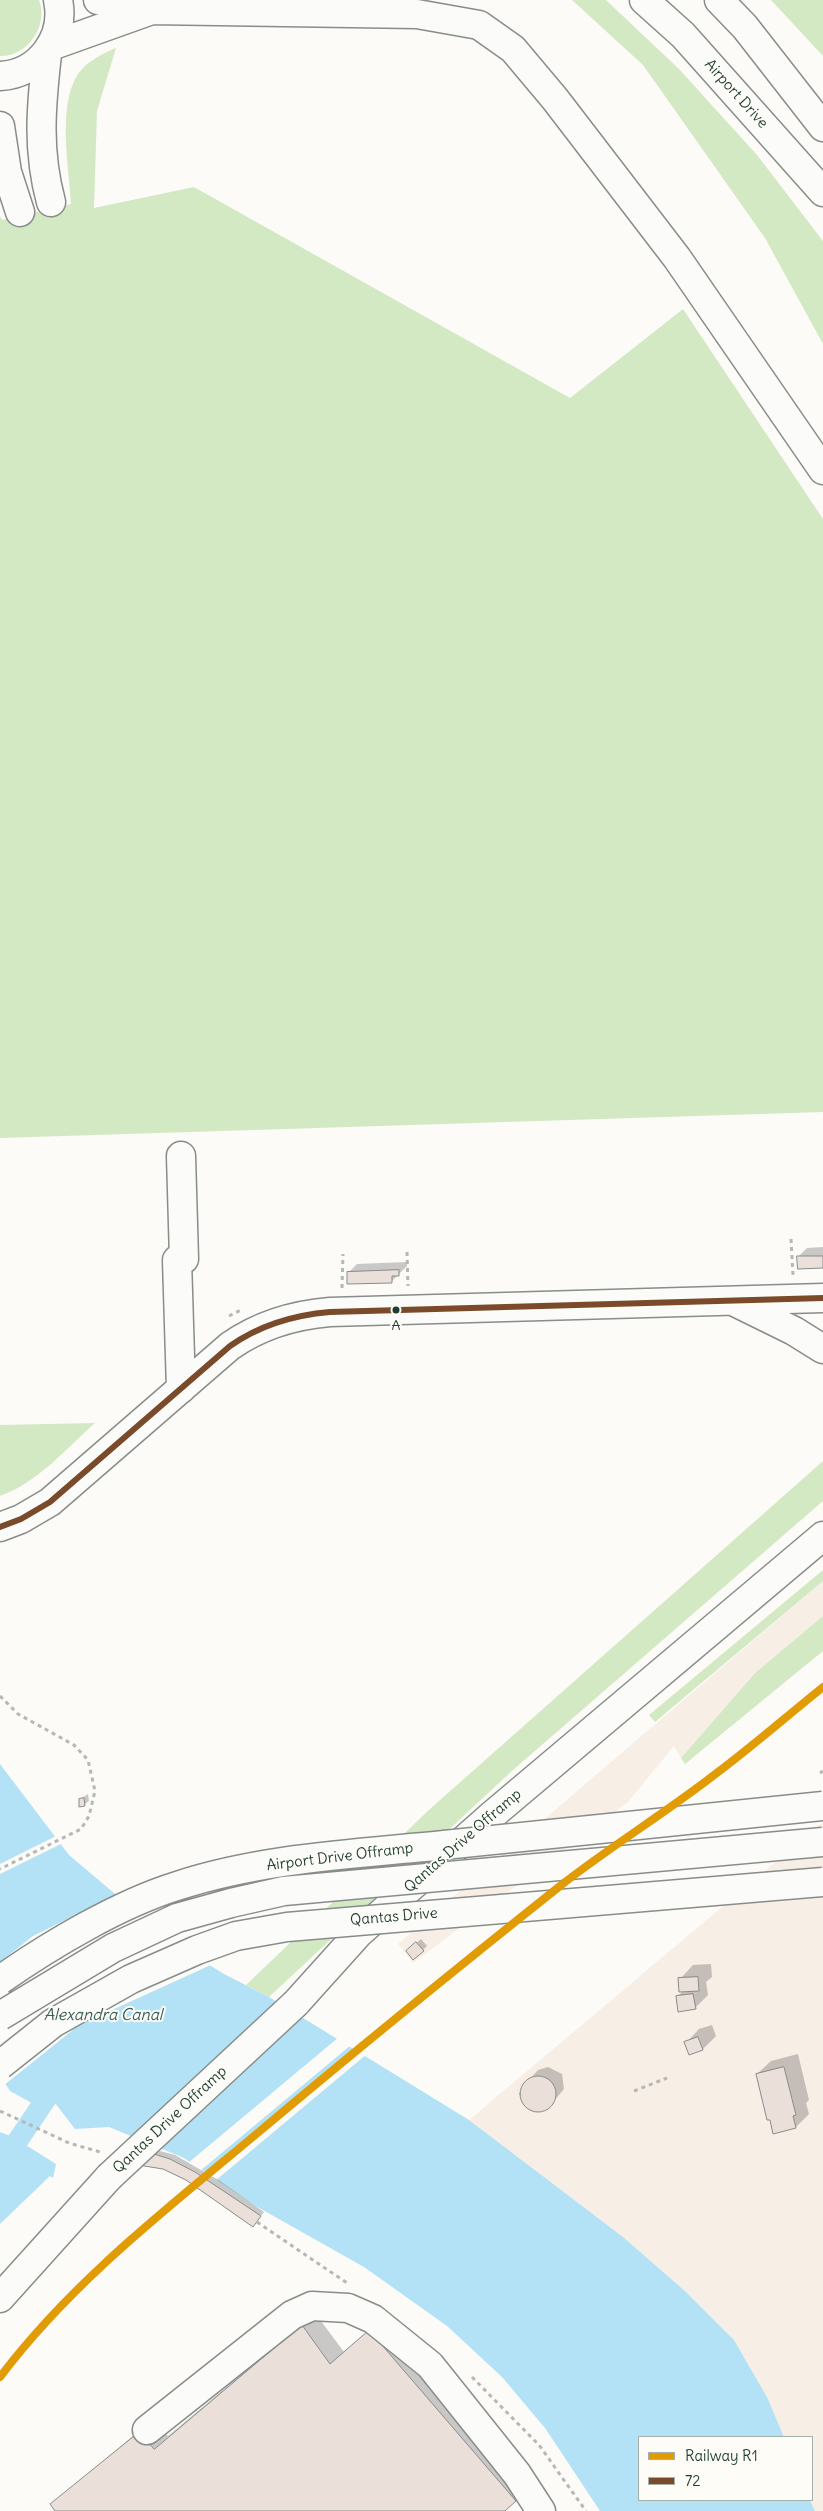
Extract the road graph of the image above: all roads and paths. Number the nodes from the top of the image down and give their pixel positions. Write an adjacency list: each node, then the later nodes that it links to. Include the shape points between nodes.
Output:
1 (58, 0): 6 (main road, via 58,30)
2 (644, 0): 11 (main road, Airport Drive, via 683,35)
3 (719, 0): 5 (main road)
4 (113, 9): 6 (main road); 14 (main road, via 417,14 479,25 513,49 678,258)
5 (745, 27): 8 (main road); 10 (main road)
6 (49, 50): 7 (main road, via 26,70); 12 (main road, via 40,147)
7 (0, 76)
8 (823, 107)
9 (0, 126): 13 (main road, via 7,172)
10 (823, 127)
11 (823, 192)
12 (51, 202)
13 (20, 212)
14 (823, 470)
15 (181, 1156): 25 (main road)
16 (791, 1239): 19 (path)
17 (407, 1252): 20 (path)
18 (343, 1254): 21 (path)
19 (793, 1275)
20 (408, 1287)
21 (342, 1288)
22 (823, 1298): 23 (main road)
23 (729, 1299): 24 (main road); 25 (main road, via 312,1313 280,1321 248,1335 230,1346)
24 (823, 1349)
25 (188, 1383): 26 (main road, via 50,1502)
26 (0, 1527)
27 (823, 1536): 40 (main road, Qantas Drive Offramp, bridge, via 484,1822 359,1933 296,2003 109,2177)
28 (0, 1696): 31 (path, via 18,1714 74,1745 88,1760 94,1782 94,1798 81,1830)
29 (823, 1806): 33 (main road, Airport Drive Offramp, bridge, via 320,1858 225,1873 137,1901 33,1957)
30 (823, 1842): 34 (main road, bridge, via 284,1891 177,1918 113,1948)
31 (0, 1869)
32 (823, 1882): 35 (main road, Qantas Drive, bridge, via 287,1927 236,1936 131,1978 53,2024)
33 (0, 1980)
34 (0, 2016)
35 (0, 2064)
36 (667, 2078): 37 (path)
37 (634, 2091)
38 (0, 2111): 39 (path)
39 (69, 2143)
40 (0, 2298)
41 (147, 2430): 42 (main road, via 292,2315 312,2306 348,2308 373,2319 430,2365 517,2474)
42 (541, 2511)

